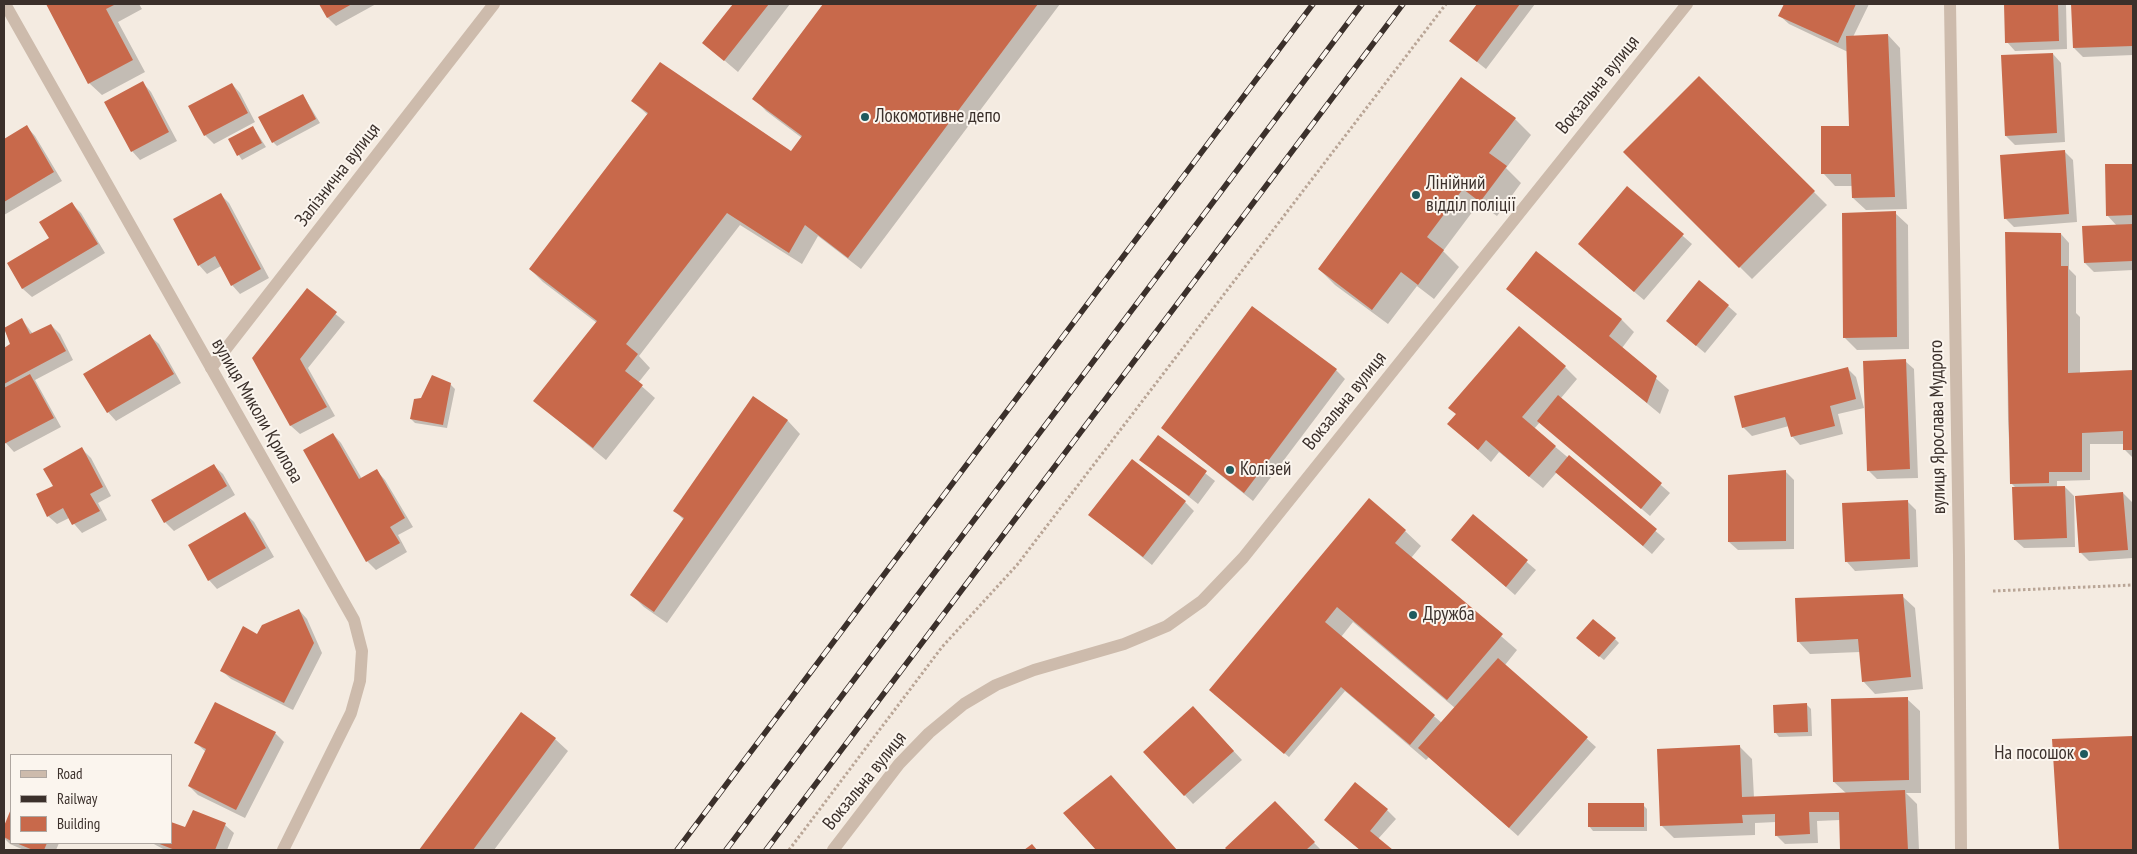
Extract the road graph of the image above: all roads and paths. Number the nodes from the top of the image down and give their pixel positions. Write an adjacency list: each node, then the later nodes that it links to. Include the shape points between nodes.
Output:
1 (5, 4): 6 (street, вулиця Миколи Крилова)
2 (494, 4): 6 (street, Залізнична вулиця)
3 (1446, 4): 10 (path, via 1017,565 942,647)
4 (1687, 4): 11 (street, Вокзальна вулиця, via 1249,551 1202,601 1167,626 1124,644 1034,670 996,685 964,704 899,764)
5 (1950, 4): 12 (street, вулиця Ярослава Мудрого)
6 (211, 368): 9 (street, вулиця Миколи Крилова, via 354,620 362,651 360,681 351,713)
7 (2133, 585): 8 (path)
8 (1993, 591)
9 (283, 850)
10 (789, 850)
11 (833, 850)
12 (1961, 850)

